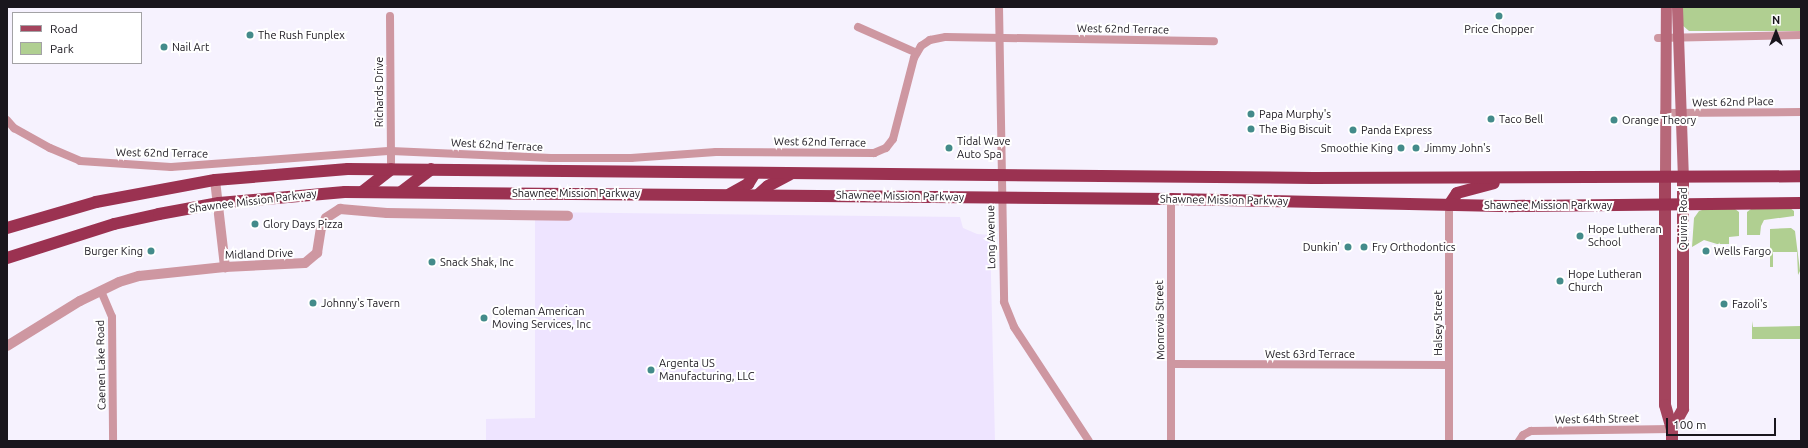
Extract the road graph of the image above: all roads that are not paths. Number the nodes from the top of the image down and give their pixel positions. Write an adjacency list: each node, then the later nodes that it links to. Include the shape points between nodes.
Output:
1 (999, 7): 8 (street, Long Avenue)
2 (1666, 7): 7 (main road, Quivira Road)
3 (1676, 7): 7 (main road, Quivira Road)
4 (390, 16): 16 (street, Richards Drive)
5 (858, 27): 10 (street)
6 (1801, 35): 7 (street)
7 (1668, 37): 12 (main road, Quivira Road); 13 (main road, Quivira Road)
8 (999, 38): 9 (street, West 62nd Terrace); 10 (street, West 62nd Terrace, via 938,38 921,46); 21 (street, Long Avenue)
9 (1214, 41)
10 (917, 53): 16 (street, West 62nd Terrace, via 893,139 886,148 874,153 716,152 631,158 550,158)
11 (1801, 112): 13 (street, West 62nd Place)
12 (1664, 113): 13 (street, West 62nd Place); 24 (main road, Quivira Road)
13 (1682, 113): 23 (main road, Quivira Road)
14 (7, 120): 15 (street, West 62nd Terrace)
15 (10, 128): 16 (street, West 62nd Terrace, via 71,158 111,164 207,166)
16 (391, 151): 17 (street, Richards Drive)
17 (391, 169): 18 (highway, Shawnee Mission Parkway); 26 (highway, Shawnee Mission Parkway, via 313,171); 27 (highway)
18 (431, 169): 19 (highway, Shawnee Mission Parkway); 28 (highway)
19 (755, 173): 20 (highway, Shawnee Mission Parkway); 29 (highway, via 748,184)
20 (792, 173): 21 (highway, Shawnee Mission Parkway); 30 (highway, via 768,186)
21 (1002, 174): 25 (highway, Shawnee Mission Parkway); 31 (street, Long Avenue)
22 (1801, 176): 23 (highway, Shawnee Mission Parkway)
23 (1683, 177): 24 (highway, Shawnee Mission Parkway); 35 (main road, Quivira Road)
24 (1665, 178): 25 (highway, Shawnee Mission Parkway); 37 (main road, Quivira Road)
25 (1509, 179): 36 (highway, via 1457,193)
26 (215, 180): 33 (street); 39 (highway, Shawnee Mission Parkway, via 96,202)
27 (362, 192): 28 (highway, Shawnee Mission Parkway); 33 (highway, Shawnee Mission Parkway, via 307,194)
28 (401, 192): 29 (highway, Shawnee Mission Parkway)
29 (729, 195): 30 (highway, Shawnee Mission Parkway)
30 (758, 195): 31 (highway, Shawnee Mission Parkway)
31 (1002, 197): 32 (highway, Shawnee Mission Parkway); 51 (street, Long Avenue, via 1003,290 1008,314 1019,336)
32 (1171, 199): 36 (highway, Shawnee Mission Parkway); 46 (street, Monrovia Street)
33 (219, 203): 40 (highway, Shawnee Mission Parkway, via 114,224); 41 (street)
34 (1801, 203): 35 (highway, Shawnee Mission Parkway)
35 (1682, 204): 37 (highway, Shawnee Mission Parkway); 44 (main road, Quivira Road)
36 (1448, 205): 37 (highway, Shawnee Mission Parkway); 47 (street, Halsey Street)
37 (1665, 205): 43 (main road, Quivira Road)
38 (568, 216): 41 (street, Midland Drive, via 386,213 340,209 326,218 321,228 317,253 305,264)
39 (7, 228)
40 (7, 258)
41 (225, 266): 42 (street, Midland Drive, via 138,276)
42 (101, 291): 45 (street, Midland Drive, via 51,317); 50 (street, Caenen Lake Road, via 112,316)
43 (1665, 341): 44 (main road); 48 (main road, Quivira Road, via 1665,405)
44 (1683, 341): 48 (main road, Quivira Road, via 1683,409)
45 (7, 346)
46 (1171, 364): 47 (street, West 63rd Terrace); 52 (street, Monrovia Street)
47 (1449, 365): 53 (street, Halsey Street)
48 (1672, 435): 49 (street, West 64th Street, via 1531,431)
49 (1521, 438)
50 (113, 441)
51 (1089, 441)
52 (1171, 441)
53 (1449, 441)

